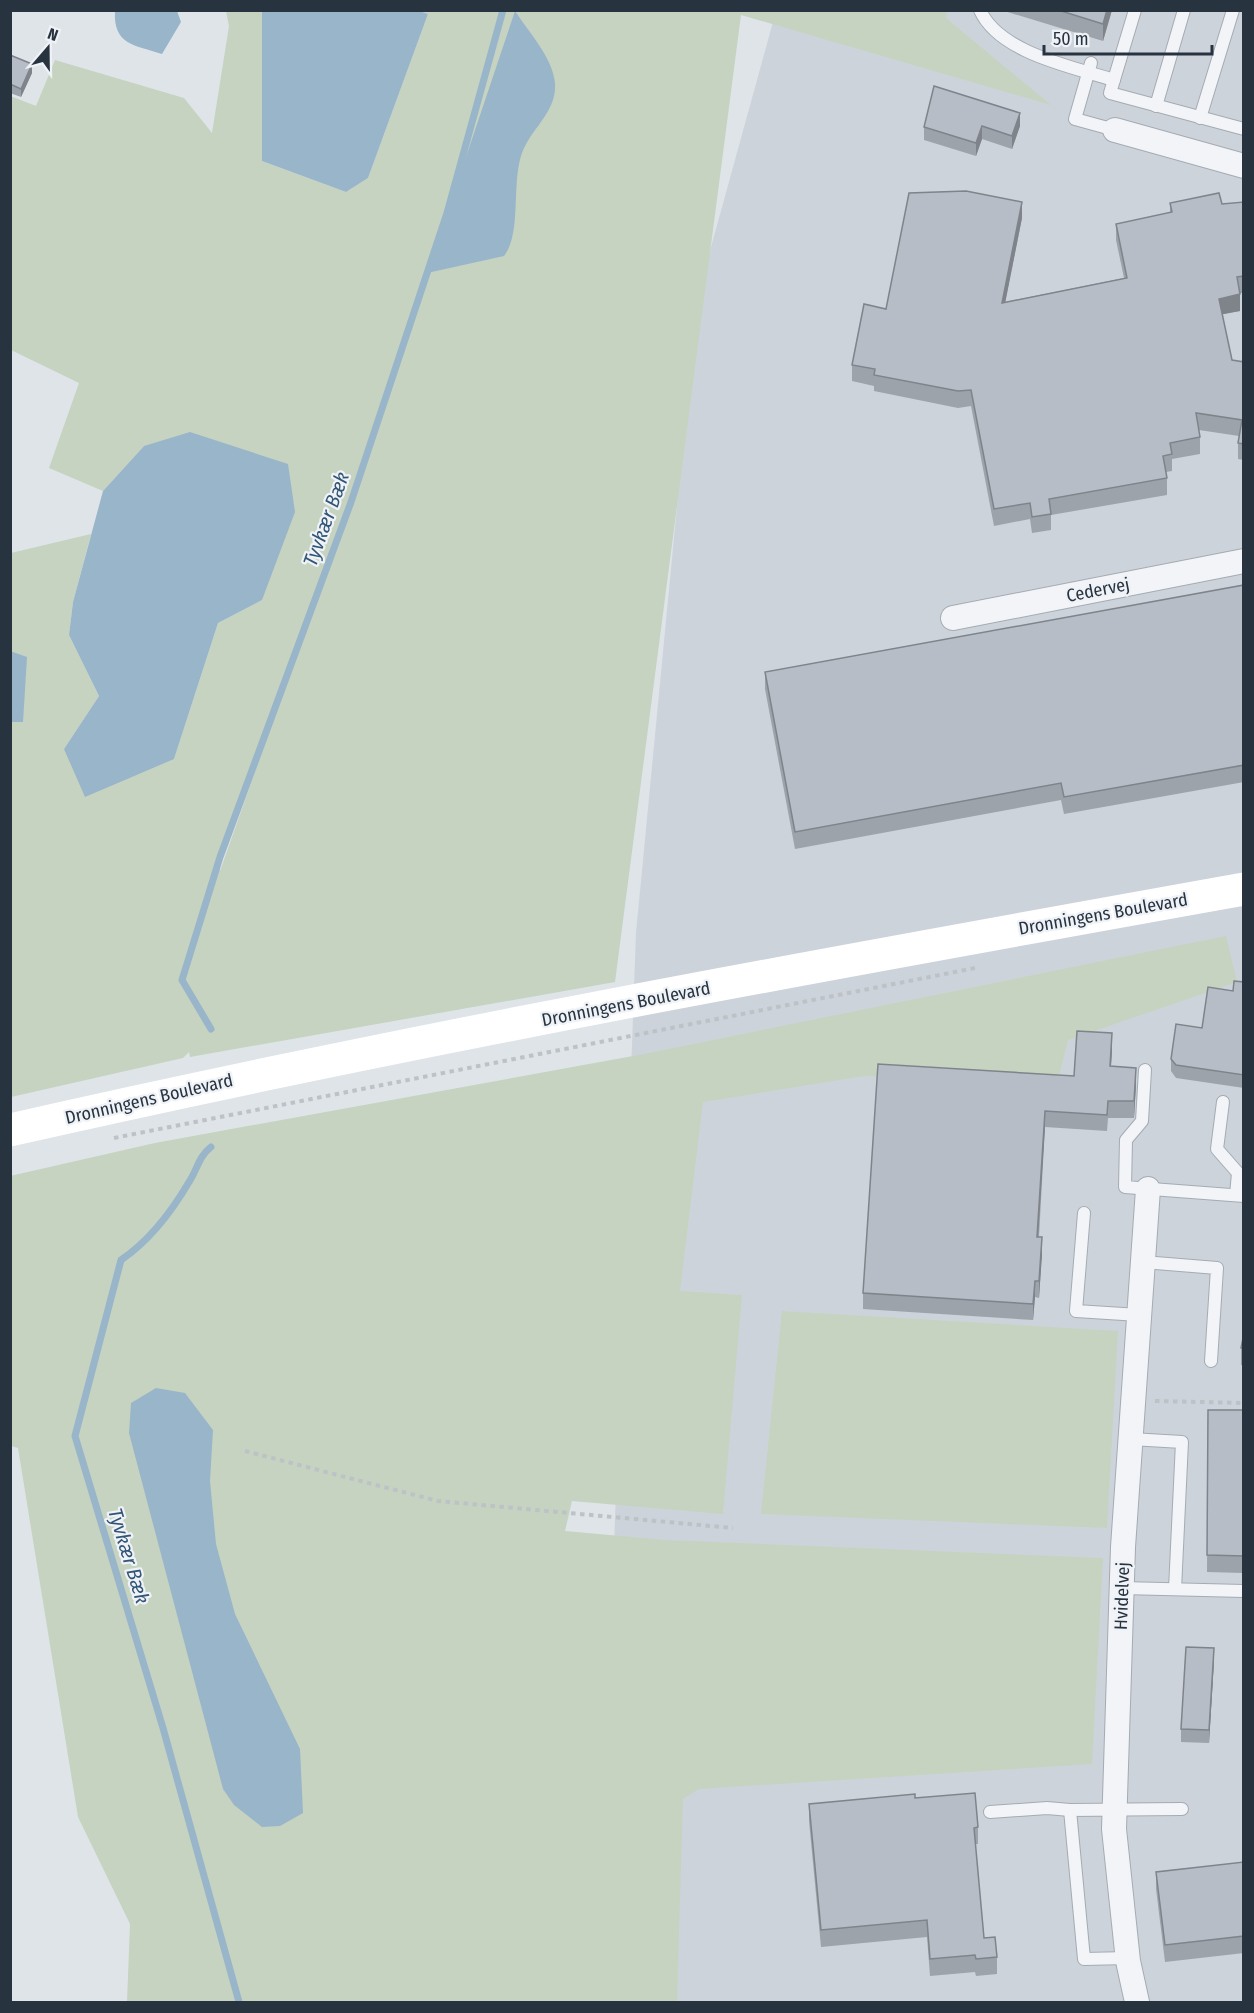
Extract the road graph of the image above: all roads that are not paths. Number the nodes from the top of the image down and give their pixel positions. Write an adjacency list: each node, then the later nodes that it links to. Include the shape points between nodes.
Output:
1 (980, 10): 5 (lane, via 986,24 1030,53)
2 (1135, 10): 6 (lane)
3 (1184, 10): 7 (lane)
4 (1233, 10): 8 (lane)
5 (1090, 68): 6 (lane); 10 (lane, via 1075,119)
6 (1114, 80): 7 (lane, via 1110,93)
7 (1156, 106): 8 (lane)
8 (1200, 118): 9 (lane)
9 (1244, 129)
10 (1114, 130): 11 (street)
11 (1244, 166)
12 (1244, 561): 13 (street, Cedervej)
13 (952, 618)
14 (1244, 889): 17 (main road, Dronningens Boulevard, via 240,1078)
15 (1145, 1070): 18 (lane, via 1142,1121 1126,1140 1125,1187)
16 (1223, 1102): 19 (lane, via 1217,1149 1238,1173)
17 (10, 1130)
18 (1148, 1189): 19 (lane); 21 (street, Hvidelvej)
19 (1240, 1196)
20 (1084, 1213): 22 (lane, via 1076,1311)
21 (1143, 1262): 22 (street, Hvidelvej); 23 (lane, via 1217,1268)
22 (1139, 1315): 24 (street, Hvidelvej)
23 (1211, 1361)
24 (1131, 1439): 25 (street, Hvidelvej); 26 (lane, via 1182,1442)
25 (1122, 1588): 26 (lane); 30 (street, Hvidelvej)
26 (1175, 1589): 27 (lane)
27 (1244, 1591)
28 (1182, 1809): 30 (lane)
29 (1070, 1810): 30 (lane); 31 (lane); 32 (lane, via 1084,1959)
30 (1115, 1811): 32 (street, Hvidelvej)
31 (990, 1812)
32 (1128, 1958): 33 (street, Hvidelvej)
33 (1137, 2002)

